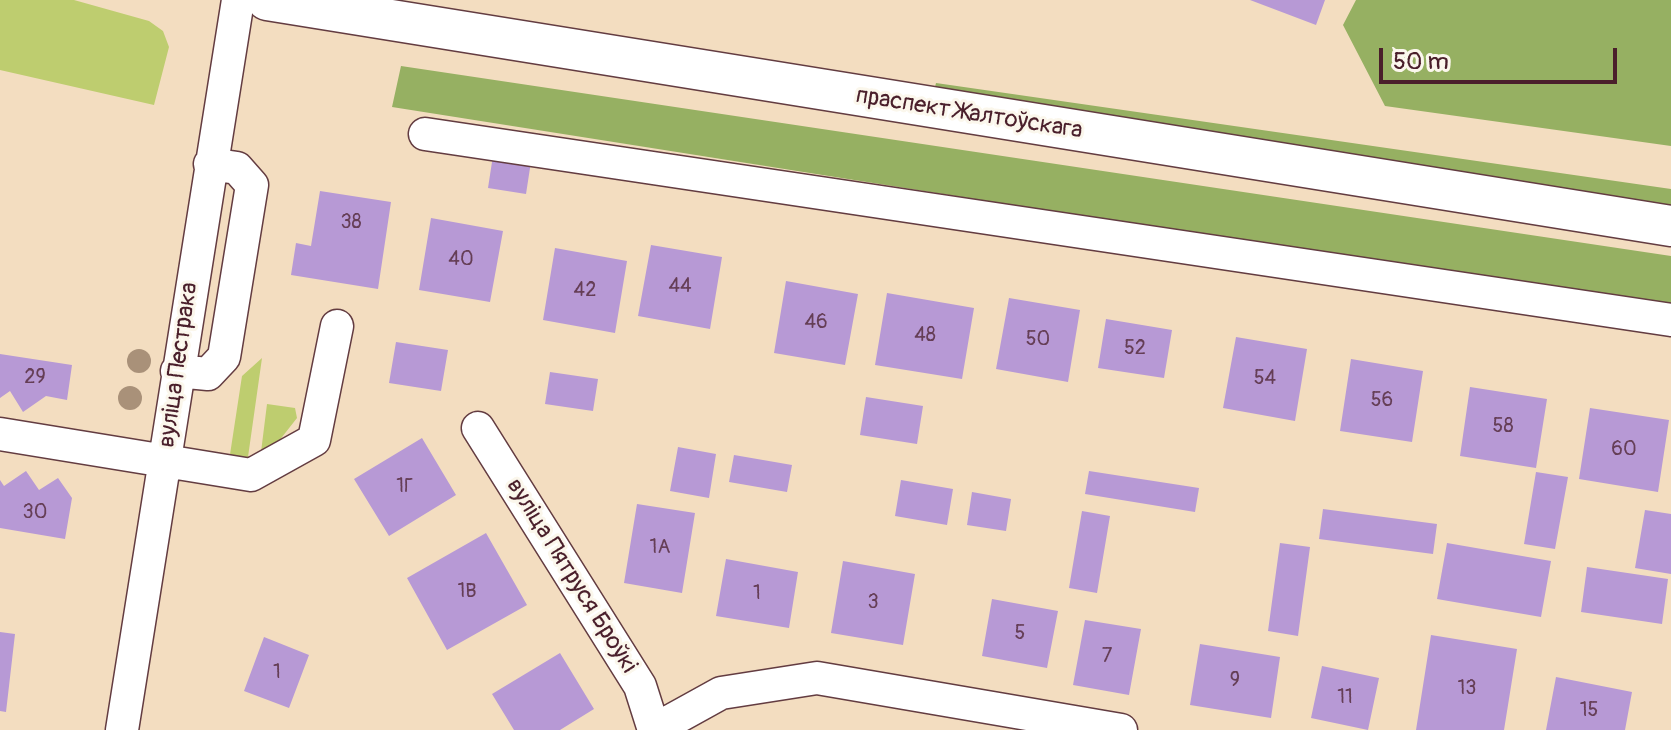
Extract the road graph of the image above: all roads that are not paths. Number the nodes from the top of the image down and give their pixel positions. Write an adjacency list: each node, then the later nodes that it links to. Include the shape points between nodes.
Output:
1 (238, 0): 4 (street, вуліца Пестрака)
2 (267, 0): 5 (main road, праспект Жалтоўскага)
3 (425, 134): 6 (street)
4 (210, 164): 8 (street, вуліца Пестрака); 8 (street, via 237,168 252,185 224,357 208,374)
5 (1671, 226)
6 (1671, 320)
7 (337, 326): 11 (street, via 314,440 251,475)
8 (177, 371): 11 (street, вуліца Пестрака)
9 (478, 428): 13 (street, вуліца Пятруся Броўкі, via 640,686 654,730 721,693 817,678)
10 (0, 434): 11 (street)
11 (165, 460): 12 (street, вуліца Пестрака)
12 (122, 730)
13 (1121, 730)

